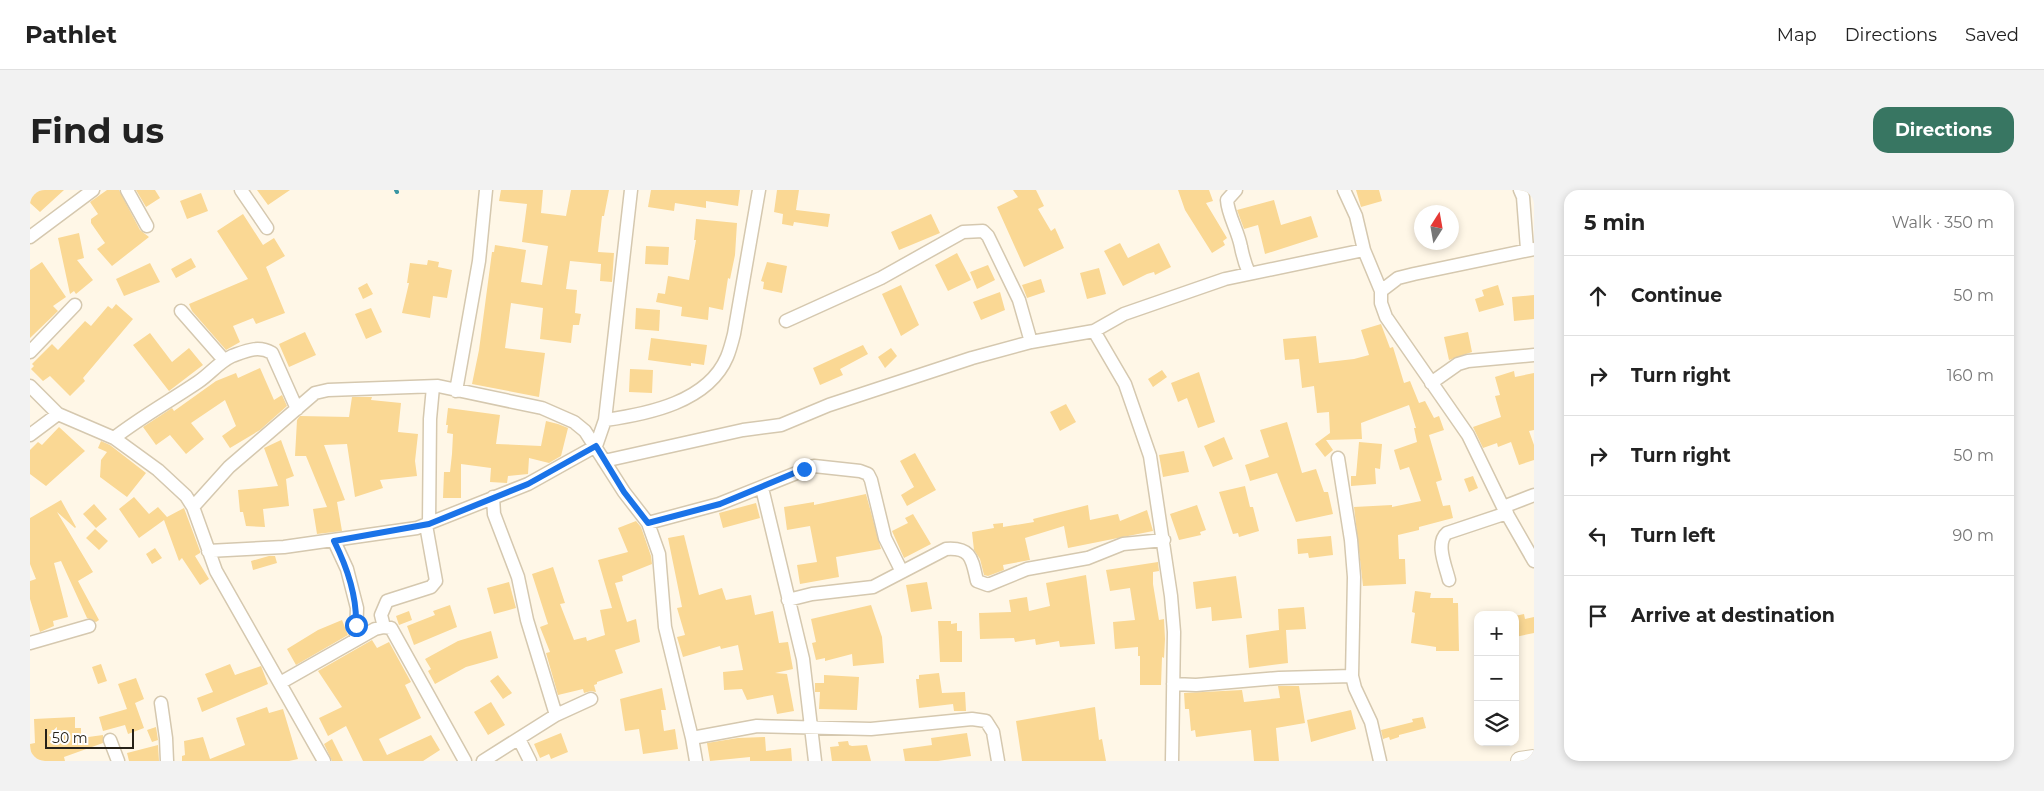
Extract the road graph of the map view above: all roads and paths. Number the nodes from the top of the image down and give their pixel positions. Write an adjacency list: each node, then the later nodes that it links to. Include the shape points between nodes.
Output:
1 (93, 190): 12 (street)
2 (127, 190): 10 (street)
3 (241, 190): 11 (street)
4 (486, 190): 28 (street, via 478,261)
5 (631, 190): 31 (street)
6 (759, 190): 31 (street, via 727,358 701,388 679,402 635,416)
7 (1236, 190): 15 (street, via 1227,200 1228,207)
8 (1344, 190): 14 (street, via 1356,216)
9 (1520, 190): 13 (street)
10 (147, 226)
11 (266, 228)
12 (30, 236)
13 (1530, 249): 16 (street, via 1398,278)
14 (1364, 250): 15 (street); 16 (street)
15 (1249, 273): 20 (street, via 1160,300 1124,314)
16 (1380, 291): 25 (street, via 1386,317)
17 (75, 306): 22 (street)
18 (181, 311): 24 (street)
19 (786, 321): 21 (street, via 881,278 963,232 983,230 1019,300)
20 (1094, 331): 21 (street); 44 (street, via 1125,384 1145,438)
21 (1031, 342): 36 (street, via 910,378 781,425 743,430)
22 (30, 352)
23 (1534, 355): 25 (street, via 1468,361 1458,364)
24 (224, 360): 29 (street, via 255,348 264,348 272,354); 33 (street, via 198,382)
25 (1431, 383): 41 (street, via 1468,435)
26 (30, 386): 30 (street)
27 (433, 387): 28 (street); 29 (street, via 328,390 316,393); 43 (street)
28 (456, 391): 34 (street, via 542,408 574,422)
29 (297, 409): 40 (street, via 225,471)
30 (58, 414): 32 (street); 33 (street)
31 (605, 420): 34 (street)
32 (30, 435)
33 (114, 438): 40 (street, via 158,470 186,496)
34 (596, 446): 36 (street); 39 (street, via 528,484)
35 (1338, 458): 56 (street, via 1354,577)
36 (604, 461): 42 (street)
37 (762, 488): 42 (street, via 720,504); 48 (street, via 814,466 868,474 885,538); 50 (street)
38 (1534, 496): 41 (street)
39 (493, 497): 43 (street); 61 (street, via 494,514 512,559)
40 (192, 507): 46 (street)
41 (1505, 510): 47 (street); 49 (street, via 1443,536 1441,544)
42 (648, 523): 63 (street, via 659,554 665,627)
43 (428, 525): 45 (street); 53 (street, via 436,581 431,587 387,601)
44 (1164, 540): 48 (street, via 1124,544 1088,558 1027,569 988,585 977,581 971,557 956,548 930,556); 58 (street, via 1173,623)
45 (334, 541): 46 (street); 51 (street, via 347,569)
46 (208, 551): 57 (street)
47 (1534, 561)
48 (902, 572): 50 (street, via 872,587)
49 (1449, 580)
50 (788, 600): 62 (street, via 803,659)
51 (357, 608): 53 (street); 55 (street)
52 (89, 626): 54 (street)
53 (379, 628): 55 (street); 70 (street, via 392,628 397,634)
54 (31, 639)
55 (356, 639): 57 (street)
56 (1352, 676): 58 (street); 77 (street, via 1371,722)
57 (280, 684): 69 (street)
58 (1173, 684): 76 (street)
59 (591, 698): 61 (street)
60 (161, 703): 68 (street)
61 (556, 714): 64 (street)
62 (810, 728): 63 (street, via 757,726); 74 (street); 75 (street, via 886,728 972,719 986,721 993,732)
63 (692, 738): 73 (street)
64 (519, 739): 71 (street); 72 (street)
65 (110, 740): 67 (street)
66 (1534, 759): 78 (main road)
67 (118, 761)
68 (167, 761)
69 (324, 761)
70 (465, 761)
71 (483, 761)
72 (530, 761)
73 (696, 761)
74 (815, 761)
75 (998, 761)
76 (1172, 761)
77 (1380, 761)
78 (1520, 761)

